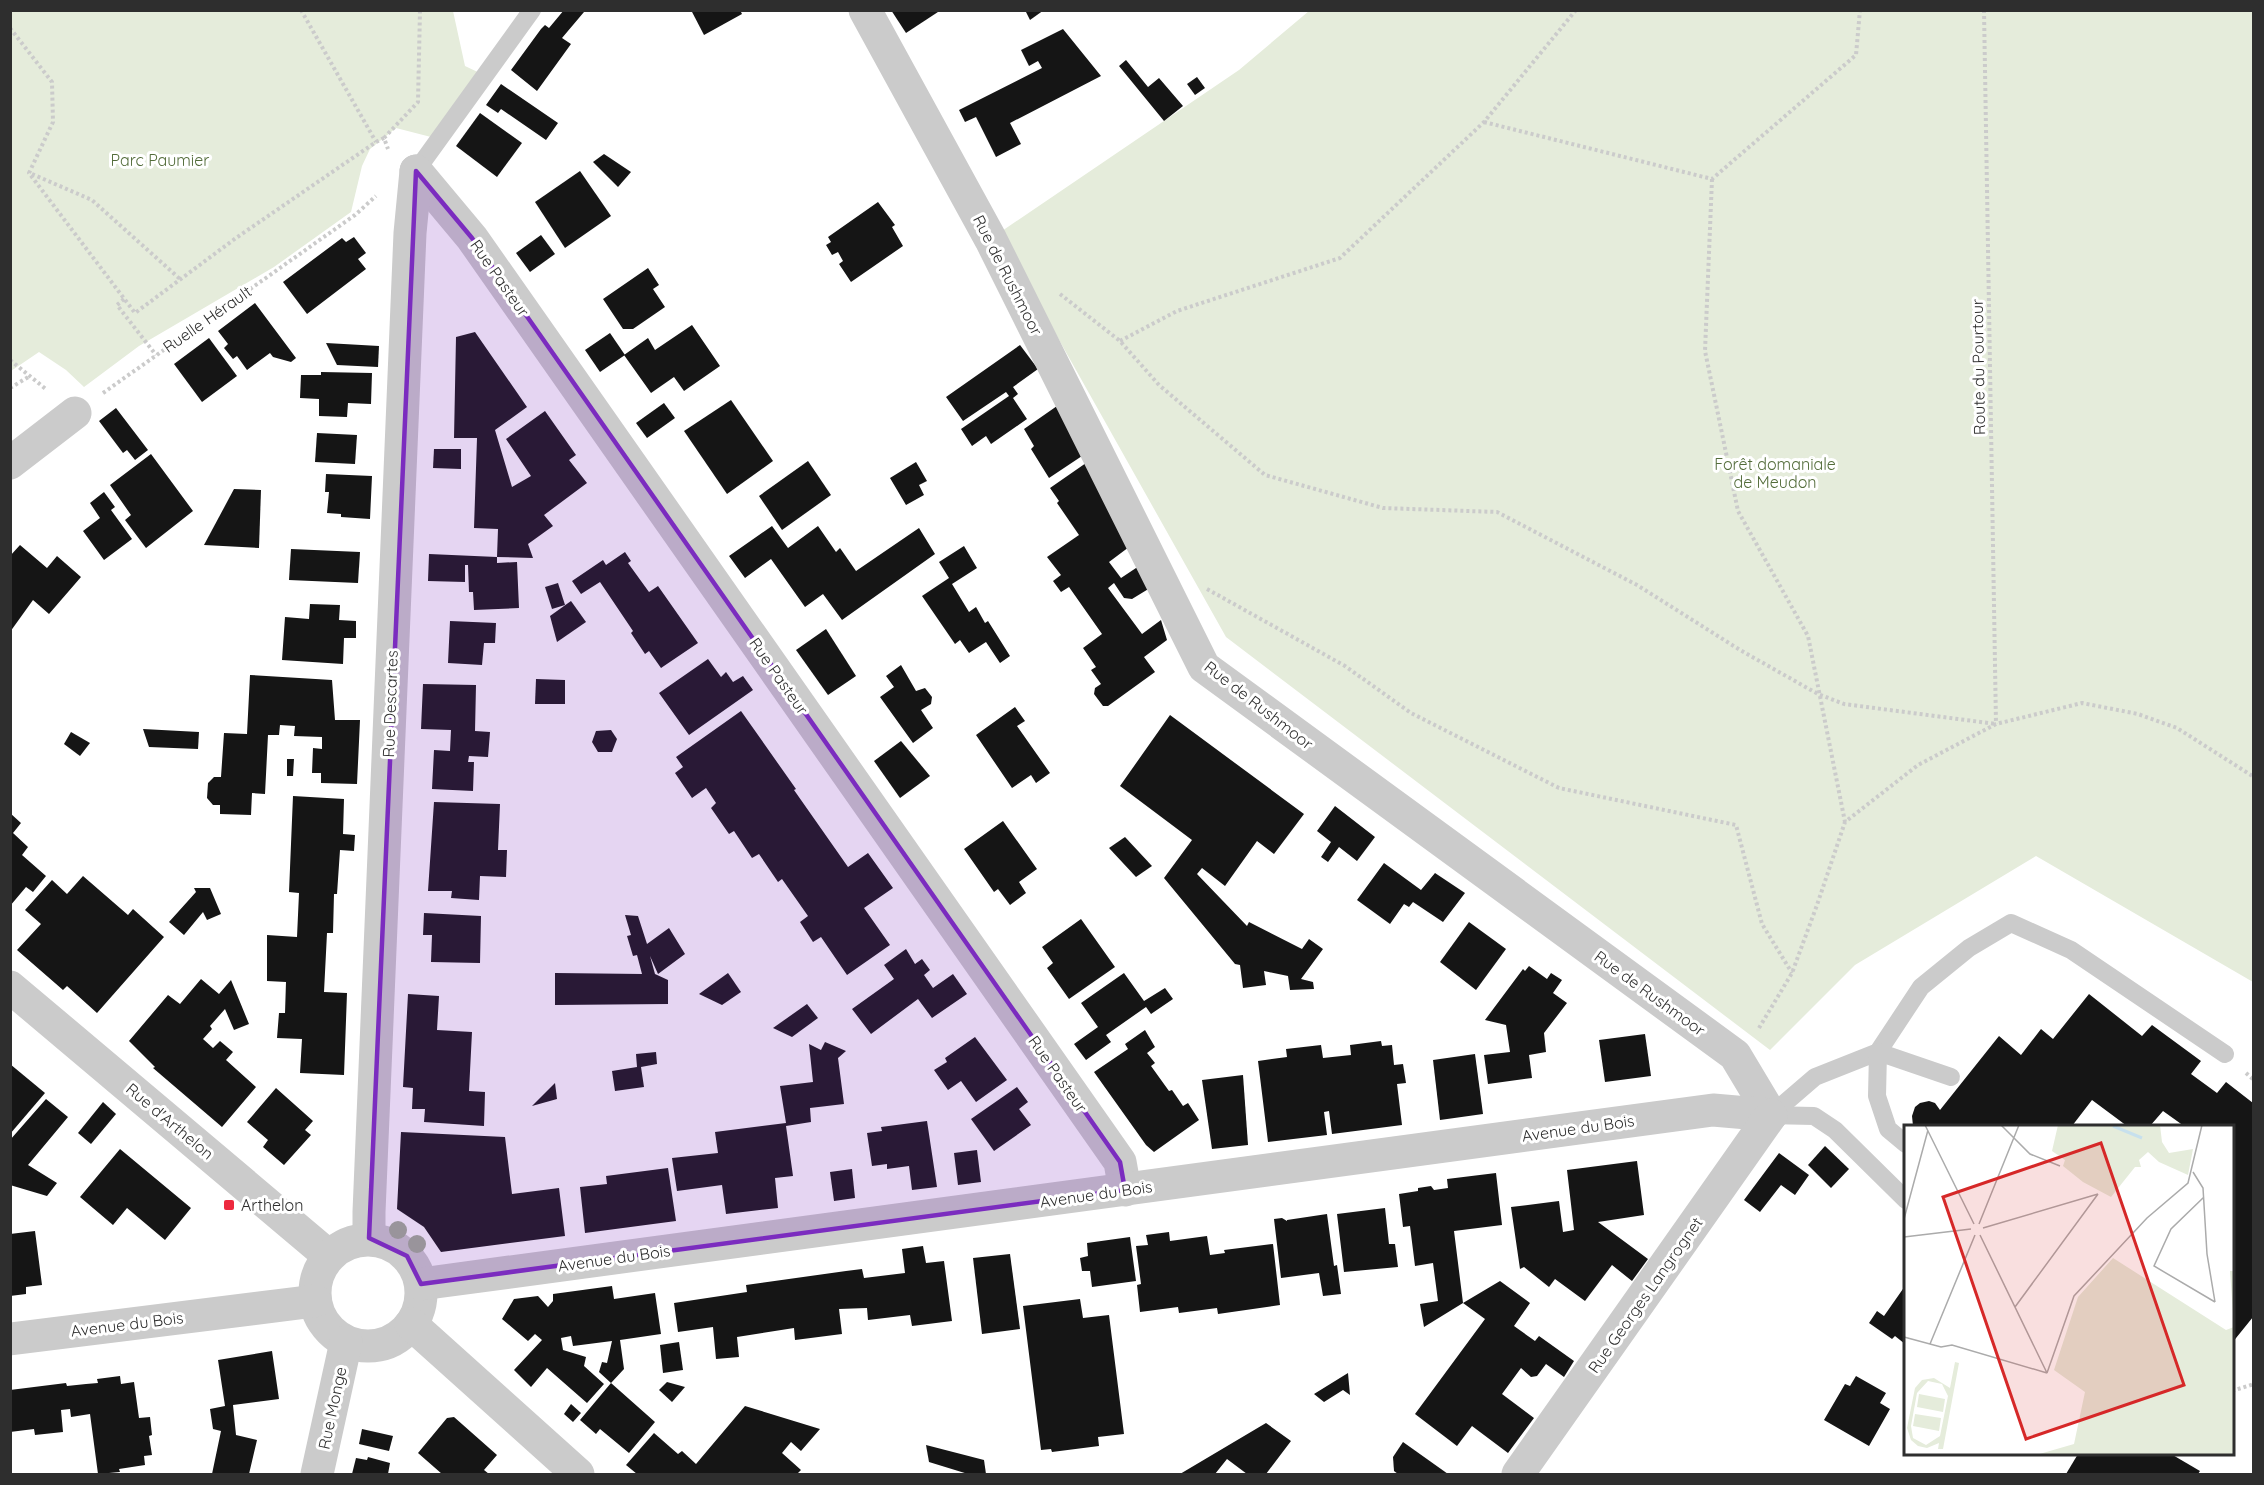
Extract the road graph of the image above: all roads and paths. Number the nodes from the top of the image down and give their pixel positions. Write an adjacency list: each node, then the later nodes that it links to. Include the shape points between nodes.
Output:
1 (301, 10): 15 (path, via 376,142)
2 (420, 10): 10 (path, via 418,102)
3 (532, 10): 11 (lane)
4 (865, 10): 34 (street, Rue de Rushmoor, via 992,240 1204,667)
5 (1576, 10): 9 (path)
6 (1860, 10): 13 (path, via 1856,55)
7 (1984, 10): 27 (path, Route du Pourtour)
8 (10, 28): 12 (path, via 52,82 53,122)
9 (1484, 122): 13 (path); 18 (path, via 1340,258 1177,311)
10 (384, 138)
11 (416, 171): 38 (street, Rue Pasteur, via 472,238 1120,1162); 40 (street, Rue Descartes, via 409,245)
12 (29, 173): 15 (path, via 92,200); 17 (path)
13 (1712, 178): 26 (path, via 1704,351 1738,511 1808,636)
14 (377, 194): 19 (path, Ruelle Hérault, via 355,215)
15 (181, 280): 17 (path, via 135,313)
16 (1056, 290): 18 (path)
17 (124, 298): 19 (path, via 117,305)
18 (1120, 341): 26 (path, via 1159,385 1265,475 1383,508 1497,512 1637,585)
19 (156, 355): 23 (path, Ruelle Hérault)
20 (10, 360): 21 (path)
21 (30, 376): 22 (path); 23 (path)
22 (10, 388)
23 (75, 413): 24 (street)
24 (10, 463)
25 (1204, 587): 30 (path, via 1345,666 1411,713 1559,788 1736,825 1762,924)
26 (1818, 694): 27 (path, via 1844,704); 29 (path)
27 (1996, 724): 28 (path, via 2082,703 2138,714 2177,728); 29 (path, via 1918,765)
28 (2253, 777)
29 (1845, 822): 30 (path)
30 (1792, 973): 34 (path, via 1764,1022)
31 (10, 987): 41 (street, Rue d'Arthelon)
32 (1878, 1052): 33 (lane, via 1921,987 1969,948 2011,923 2071,950); 35 (lane); 36 (lane, via 1815,1077); 37 (lane, via 1877,1096 1888,1129)
33 (2225, 1054)
34 (1735, 1055): 36 (street, Rue de Rushmoor)
35 (1951, 1077)
36 (1771, 1115): 38 (street, Avenue du Bois, via 1713,1110); 39 (lane, via 1814,1116 1835,1130); 51 (street, Rue Georges Langrognet)
37 (1904, 1143)
38 (1125, 1190): 42 (street, Avenue du Bois)
39 (1904, 1199)
40 (369, 1238): 41 (street, via 344,1244); 42 (street, via 395,1246 407,1256)
41 (329, 1256): 43 (street, via 319,1269)
42 (421, 1284): 44 (street, via 420,1305)
43 (315, 1301): 45 (street, Avenue du Bois); 46 (street, via 320,1318)
44 (411, 1324): 46 (street, via 382,1345 364,1347); 50 (street)
45 (10, 1339)
46 (346, 1342): 49 (street, Rue Monge)
47 (2253, 1384): 48 (path)
48 (2234, 1390)
49 (317, 1474)
50 (578, 1474)
51 (1518, 1474)

